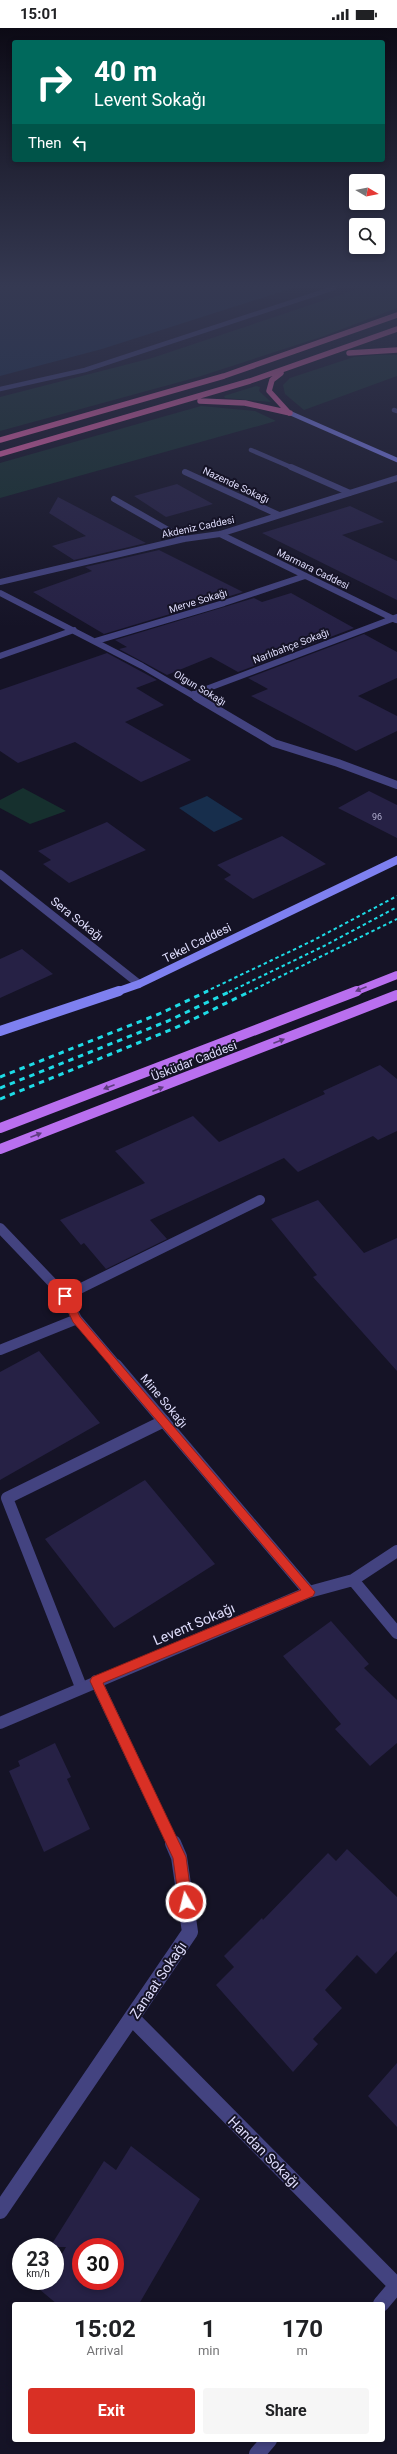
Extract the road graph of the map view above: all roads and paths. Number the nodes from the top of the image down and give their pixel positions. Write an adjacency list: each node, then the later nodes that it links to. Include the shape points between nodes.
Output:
1 (136, 401): 8 (highway)
2 (184, 401): 6 (highway)
3 (204, 401): 6 (highway)
4 (226, 401): 7 (highway, via 267,406)
5 (278, 401): 7 (highway)
6 (175, 404): 10 (highway)
7 (290, 414): 11 (street)
8 (0, 440)
9 (251, 450): 14 (street)
10 (0, 454)
11 (397, 460)
12 (185, 472): 16 (street, Nazende Sokağı)
13 (397, 478): 14 (street, Akdeniz Caddesi)
14 (350, 493): 16 (street, Akdeniz Caddesi)
15 (114, 499): 18 (street)
16 (279, 515): 17 (street, Akdeniz Caddesi)
17 (220, 534): 18 (street, Akdeniz Caddesi); 19 (street, Marmara Caddesi)
18 (184, 539): 20 (street, Akdeniz Caddesi)
19 (305, 576): 22 (street, Marmara Caddesi); 24 (street, Merve Sokağı)
20 (0, 582)
21 (0, 592): 23 (street, Olgun Sokağı)
22 (396, 619): 26 (street, Narlıbahçe Sokağı)
23 (74, 630): 24 (street, Olgun Sokağı); 25 (street)
24 (96, 641): 26 (street, Olgun Sokağı)
25 (0, 656)
26 (193, 694): 27 (street, Olgun Sokağı, via 274,743)
27 (397, 785)
28 (397, 860): 31 (street, Tekel Caddesi)
29 (0, 874): 31 (street, Sera Sokağı)
30 (397, 975): 34 (main road, Üsküdar Caddesi, one-way to 34)
31 (139, 984): 33 (street, Tekel Caddesi)
32 (397, 995): 35 (main road, Üsküdar Caddesi, one-way to 32)
33 (0, 1031)
34 (0, 1128)
35 (0, 1150)
36 (260, 1200): 38 (street)
37 (0, 1228): 38 (street, Mine Sokağı)
38 (65, 1296): 39 (street, Mine Sokağı)
39 (77, 1319): 40 (street); 41 (street, Mine Sokağı)
40 (0, 1350)
41 (164, 1422): 44 (street, Mine Sokağı); 47 (street, via 7,1498)
42 (397, 1551): 43 (street, Levent Sokağı)
43 (353, 1580): 44 (street, Levent Sokağı); 45 (street)
44 (309, 1592): 46 (street, Levent Sokağı)
45 (397, 1633)
46 (96, 1681): 47 (street, Levent Sokağı); 49 (street, Zanaat Sokağı, via 179,1857 190,1932)
47 (81, 1687): 48 (street, Levent Sokağı)
48 (0, 1723)
49 (132, 2018): 50 (street, Zanaat Sokağı); 51 (street, Handan Sokağı)
50 (0, 2211)
51 (397, 2285): 52 (street)
52 (383, 2302)
53 (267, 2442): 54 (street)
54 (257, 2454)

